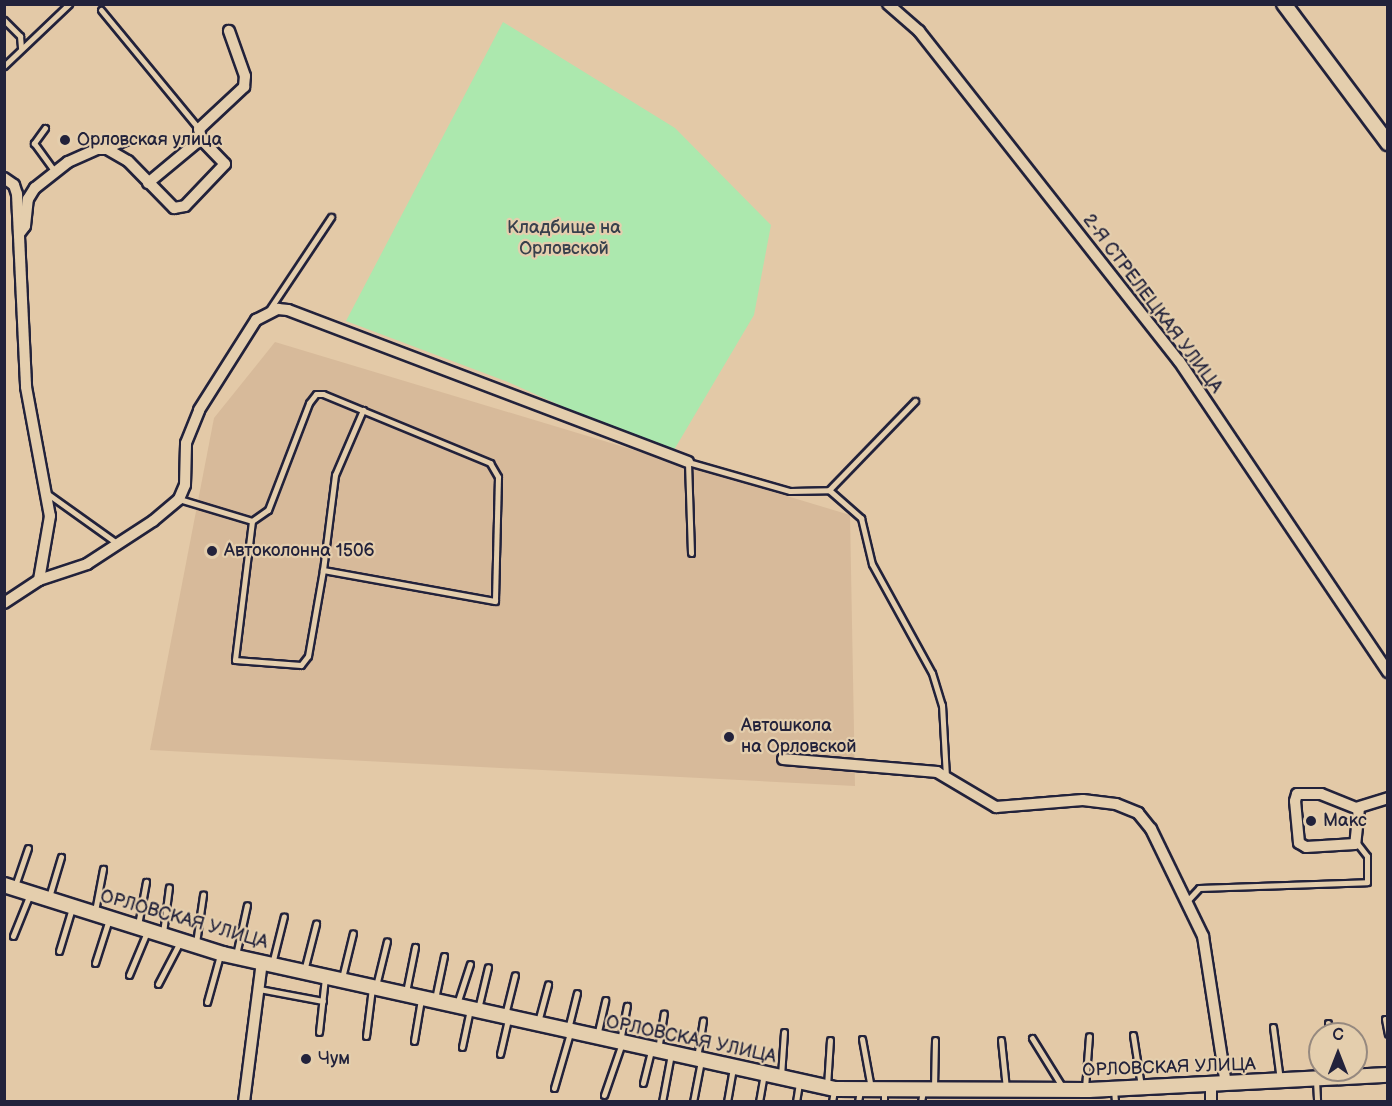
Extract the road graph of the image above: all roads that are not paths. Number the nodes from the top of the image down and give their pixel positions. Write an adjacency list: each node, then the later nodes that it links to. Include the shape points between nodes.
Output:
1 (69, 4): 7 (lane)
2 (888, 4): 34 (street, 2-Я СТРЕЛЕЦКАЯ УЛИЦА, via 919,31 1179,361)
3 (1284, 4): 12 (main road)
4 (101, 10): 10 (lane)
5 (4, 20): 7 (lane, via 20,36)
6 (229, 31): 10 (street, via 245,76 244,87 241,94 202,123)
7 (20, 49): 8 (lane)
8 (4, 66)
9 (45, 128): 14 (lane, via 34,143)
10 (200, 134): 16 (street); 16 (street, via 225,164 185,206 170,205)
11 (128, 141): 13 (lane)
12 (1388, 144)
13 (107, 149): 14 (street, via 87,152); 16 (street, via 135,167)
14 (55, 172): 18 (street)
15 (4, 178): 17 (street)
16 (148, 183)
17 (14, 185): 18 (street); 20 (street)
18 (35, 188): 20 (street, via 28,199 25,226)
19 (330, 217): 21 (lane)
20 (20, 234): 26 (street, via 26,387)
21 (268, 312): 24 (street, via 288,310); 27 (street, via 255,320 199,410 186,443 185,485)
22 (915, 401): 25 (lane)
23 (363, 410): 28 (lane, via 316,394 268,510); 31 (lane, via 335,475); 31 (lane, via 490,462 498,477 495,601)
24 (688, 462): 25 (lane, via 790,491); 30 (lane)
25 (829, 490): 36 (lane, via 861,518 872,564 932,673 942,705)
26 (48, 494): 29 (lane); 32 (street, via 48,538)
27 (179, 499): 28 (lane); 29 (street)
28 (252, 521): 31 (lane, via 235,660 301,665 308,656)
29 (118, 544): 32 (street, via 87,564)
30 (691, 553)
31 (323, 570)
32 (39, 580): 33 (street)
33 (4, 603)
34 (1388, 672)
35 (783, 759): 36 (street, via 922,768)
36 (946, 778): 51 (street, via 996,807 1083,800 1130,808 1145,818)
37 (1388, 798): 38 (street)
38 (1359, 808): 39 (street); 39 (street, via 1318,794 1299,793 1295,798 1302,846)
39 (1357, 843): 51 (lane, via 1367,856 1367,882 1199,888 1189,894)
40 (28, 848): 44 (lane)
41 (61, 857): 48 (lane)
42 (103, 870): 52 (lane)
43 (146, 882): 56 (lane)
44 (9, 886): 46 (main road, ОРЛОВСКАЯ УЛИЦА)
45 (169, 887): 58 (lane)
46 (30, 893): 48 (main road, ОРЛОВСКАЯ УЛИЦА); 59 (lane)
47 (203, 895): 62 (lane)
48 (49, 899): 50 (main road, ОРЛОВСКАЯ УЛИЦА)
49 (247, 905): 66 (lane)
50 (72, 906): 52 (main road, ОРЛОВСКАЯ УЛИЦА); 64 (lane)
51 (1188, 906): 124 (street, via 1203,936)
52 (95, 913): 54 (main road, ОРЛОВСКАЯ УЛИЦА)
53 (284, 916): 69 (lane)
54 (109, 918): 56 (main road, ОРЛОВСКАЯ УЛИЦА); 68 (lane)
55 (316, 924): 72 (lane)
56 (143, 928): 58 (main road, ОРЛОВСКАЯ УЛИЦА); 73 (lane)
57 (353, 933): 76 (lane)
58 (163, 935): 60 (main road, ОРЛОВСКАЯ УЛИЦА)
59 (13, 936)
60 (180, 940): 62 (main road, ОРЛОВСКАЯ УЛИЦА); 77 (lane)
61 (387, 941): 79 (lane)
62 (195, 945): 65 (main road, ОРЛОВСКАЯ УЛИЦА)
63 (415, 947): 82 (lane)
64 (59, 951)
65 (220, 953): 66 (main road, ОРЛОВСКАЯ УЛИЦА); 86 (lane)
66 (236, 956): 69 (main road, ОРЛОВСКАЯ УЛИЦА)
67 (444, 956): 83 (lane)
68 (95, 963)
69 (267, 963): 72 (main road, ОРЛОВСКАЯ УЛИЦА); 80 (street)
70 (470, 964): 88 (lane)
71 (488, 967): 88 (lane)
72 (304, 971): 75 (main road, ОРЛОВСКАЯ УЛИЦА)
73 (129, 975)
74 (515, 975): 90 (lane)
75 (325, 976): 76 (main road, ОРЛОВСКАЯ УЛИЦА); 84 (lane)
76 (342, 980): 79 (main road, ОРЛОВСКАЯ УЛИЦА)
77 (158, 984)
78 (548, 984): 93 (lane)
79 (374, 987): 82 (main road, ОРЛОВСКАЯ УЛИЦА); 100 (lane)
80 (258, 989): 84 (lane); 139 (street)
81 (577, 993): 95 (lane)
82 (406, 994): 83 (main road, ОРЛОВСКАЯ УЛИЦА)
83 (428, 999): 88 (main road, ОРЛОВСКАЯ УЛИЦА); 108 (lane)
84 (323, 1000): 96 (lane)
85 (605, 1000): 102 (lane)
86 (207, 1002)
87 (627, 1006): 109 (lane)
88 (468, 1008): 90 (main road, ОРЛОВСКАЯ УЛИЦА); 110 (lane)
89 (664, 1013): 111 (lane)
90 (506, 1017): 93 (main road, ОРЛОВСКАЯ УЛИЦА); 112 (lane)
91 (1385, 1019): 98 (lane)
92 (703, 1020): 113 (lane)
93 (537, 1024): 95 (main road, ОРЛОВСКАЯ УЛИЦА)
94 (1273, 1027): 121 (lane)
95 (569, 1031): 102 (main road, ОРЛОВСКАЯ УЛИЦА); 126 (lane)
96 (319, 1032)
97 (784, 1032): 118 (lane)
98 (1388, 1034)
99 (1133, 1035): 127 (lane)
100 (366, 1036)
101 (1089, 1036): 133 (lane)
102 (597, 1038): 109 (main road, ОРЛОВСКАЯ УЛИЦА)
103 (1032, 1038): 132 (lane)
104 (862, 1039): 131 (lane)
105 (830, 1040): 129 (lane)
106 (935, 1040): 130 (lane)
107 (1000, 1040): 128 (lane)
108 (414, 1041)
109 (621, 1043): 111 (main road, ОРЛОВСКАЯ УЛИЦА); 134 (lane)
110 (462, 1047)
111 (660, 1052): 113 (main road, ОРЛОВСКАЯ УЛИЦА); 123 (lane); 140 (lane)
112 (500, 1054)
113 (699, 1060): 114 (main road, ОРЛОВСКАЯ УЛИЦА); 141 (lane)
114 (733, 1068): 115 (main road, ОРЛОВСКАЯ УЛИЦА); 142 (lane)
115 (764, 1074): 118 (main road, ОРЛОВСКАЯ УЛИЦА); 143 (lane)
116 (1368, 1075): 117 (main road, ОРЛОВСКАЯ УЛИЦА)
117 (1388, 1075)
118 (781, 1078): 120 (main road, ОРЛОВСКАЯ УЛИЦА)
119 (1308, 1080): 121 (main road, ОРЛОВСКАЯ УЛИЦА)
120 (799, 1082): 129 (main road, ОРЛОВСКАЯ УЛИЦА); 144 (lane)
121 (1280, 1082): 124 (main road, ОРЛОВСКАЯ УЛИЦА)
122 (1316, 1082): 146 (lane)
123 (643, 1083)
124 (1226, 1084): 125 (main road, ОРЛОВСКАЯ УЛИЦА)
125 (1211, 1085): 127 (main road, ОРЛОВСКАЯ УЛИЦА); 145 (street)
126 (554, 1088)
127 (1141, 1088): 135 (main road, ОРЛОВСКАЯ УЛИЦА)
128 (1006, 1090): 137 (main road, ОРЛОВСКАЯ УЛИЦА); 138 (main road, ОРЛОВСКАЯ УЛИЦА)
129 (831, 1093): 131 (main road, ОРЛОВСКАЯ УЛИЦА)
130 (926, 1093): 131 (main road, ОРЛОВСКАЯ УЛИЦА); 136 (main road, ОРЛОВСКАЯ УЛИЦА)
131 (872, 1094)
132 (1060, 1094): 133 (main road, ОРЛОВСКАЯ УЛИЦА); 138 (main road, ОРЛОВСКАЯ УЛИЦА)
133 (1087, 1094): 135 (main road, ОРЛОВСКАЯ УЛИЦА)
134 (604, 1095)
135 (1114, 1095)
136 (952, 1096): 137 (main road, ОРЛОВСКАЯ УЛИЦА)
137 (978, 1096)
138 (1021, 1096)
139 (244, 1101)
140 (662, 1101)
141 (693, 1101)
142 (727, 1101)
143 (759, 1101)
144 (796, 1101)
145 (1211, 1101)
146 (1317, 1101)

